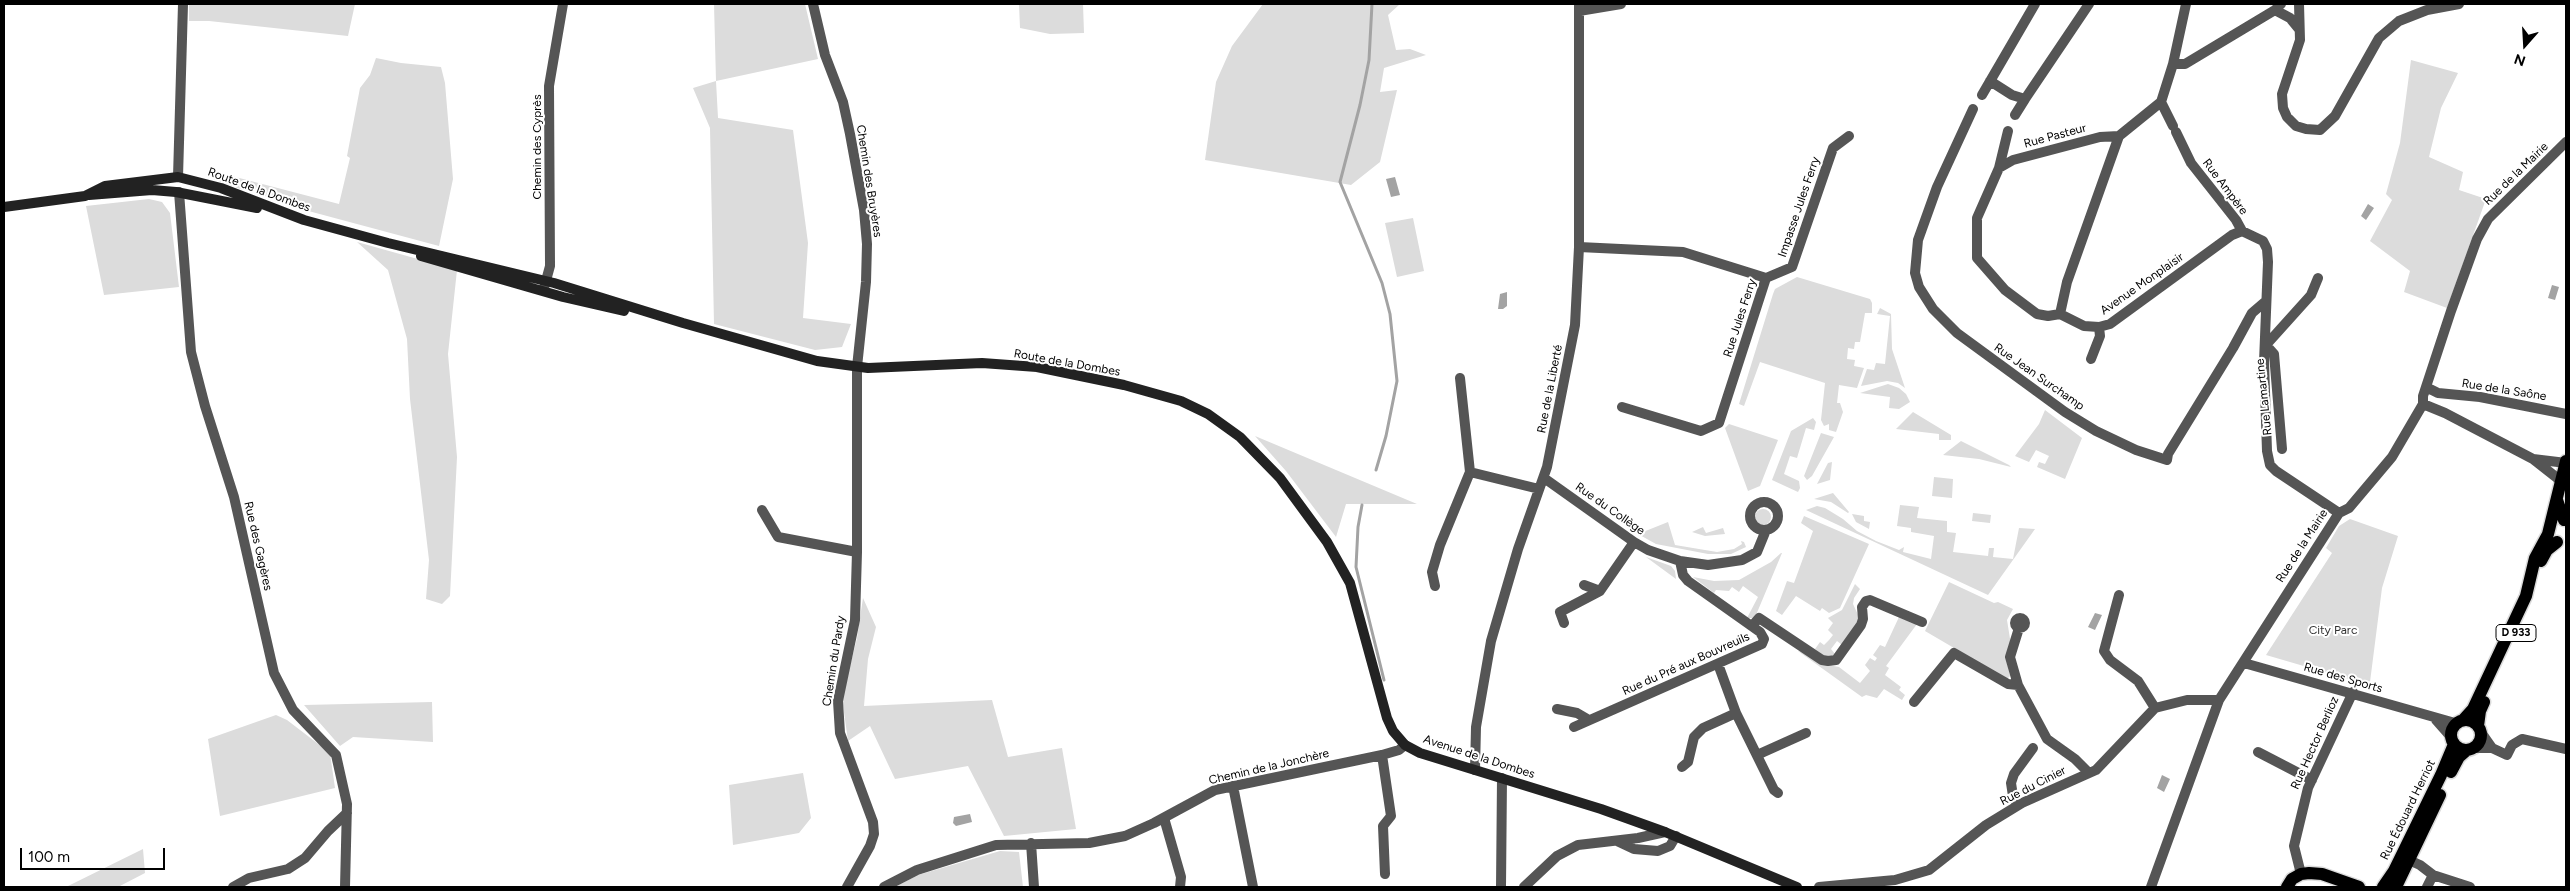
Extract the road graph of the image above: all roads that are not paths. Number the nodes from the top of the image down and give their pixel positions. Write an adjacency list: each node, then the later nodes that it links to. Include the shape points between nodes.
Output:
1 (183, 4): 25 (street)
2 (564, 4): 34 (street, Chemin des Cyprès, via 549,86 550,266)
3 (813, 4): 40 (street, Chemin des Bruyères, via 850,134 864,210 867,266)
4 (1621, 4): 11 (street)
5 (2035, 4): 14 (street)
6 (2089, 4): 16 (street)
7 (2186, 4): 13 (street)
8 (2299, 4): 12 (street)
9 (2459, 4): 12 (street, via 2427,10 2399,21 2379,38 2335,116 2320,130 2296,126 2283,108 2282,94 2300,40)
10 (2278, 7): 12 (street); 13 (street, via 2185,64)
11 (1579, 8): 31 (street, Rue de la Liberté)
12 (2300, 29)
13 (2173, 64): 17 (street)
14 (1990, 81): 15 (street); 16 (street)
15 (1982, 95)
16 (2024, 99): 19 (street)
17 (2161, 102): 22 (street); 30 (street, Rue Ampère, via 2191,163)
18 (1973, 109): 35 (street, Rue Jean Surchamp, via 1937,187 1918,240 1916,273 1919,288 1933,309 1957,333 2065,412 2127,446 2167,460 2252,313)
19 (2015, 115)
20 (2008, 130): 24 (street, Rue Pasteur)
21 (1849, 136): 32 (street, Impasse Jules Ferry, via 1833,148 1792,267)
22 (2119, 136): 24 (street, Rue Pasteur, via 2100,136 2013,160); 36 (street, via 2067,282)
23 (2566, 142): 42 (street, Rue de la Mairie, via 2488,219 2470,257)
24 (1999, 168): 36 (street, Rue Pasteur, via 1976,218 1977,258 2004,290 2037,314)
25 (178, 177): 26 (main road); 27 (main road, Route de la Dombes, via 105,186); 29 (main road, Route de la Dombes, via 221,188)
26 (179, 192): 27 (main road, via 152,190); 29 (main road); 104 (street, Rue des Gagères, via 190,352 234,497 274,673 293,710 336,755)
27 (86, 196): 28 (main road, Route de la Dombes)
28 (4, 207)
29 (304, 220): 34 (main road, Route de la Dombes, via 388,243 434,261)
30 (2242, 231): 35 (street, via 2263,241 2267,249); 37 (street, Avenue Monplaisir, via 2110,324)
31 (1579, 247): 32 (street, Rue Jules Ferry, via 1683,252); 51 (street, Rue de la Liberté, via 1575,325)
32 (1766, 278): 45 (street, Rue Jules Ferry, via 1719,423 1701,432)
33 (2318, 278): 38 (street, via 2311,295)
34 (544, 286): 40 (main road, Route de la Dombes, via 817,361)
35 (2266, 301): 38 (street)
36 (2060, 314): 37 (street, Avenue Monplaisir, via 2084,326)
37 (2099, 327): 39 (street, via 2100,336)
38 (2266, 345): 47 (street, Rue Lamartine, via 2274,354); 56 (street, via 2270,465)
39 (2091, 359)
40 (857, 367): 61 (street, Chemin du Pardy); 67 (main road, Route de la Dombes, via 982,363 1037,367 1148,392 1195,407 1225,424 1280,478 1327,542)
41 (1460, 378): 50 (street)
42 (2426, 387): 43 (street, Rue de la Saône); 44 (street, Rue de la Mairie)
43 (2438, 393): 44 (street); 46 (street, Rue de la Saône, via 2504,401)
44 (2422, 404): 48 (street); 56 (street, Rue de la Mairie, via 2392,457 2349,508)
45 (1622, 407)
46 (2566, 414)
47 (2282, 449)
48 (2533, 459): 49 (street); 52 (street)
49 (2566, 462): 52 (main road, D 933)
50 (1470, 472): 53 (street); 64 (street, via 1440,545 1432,572)
51 (1544, 478): 53 (street, Rue de la Liberté); 60 (street, Rue du Collège)
52 (2561, 481): 54 (main road, D 933)
53 (1539, 489): 97 (street, Rue de la Liberté, via 1491,641 1476,727)
54 (2557, 497): 57 (main road); 59 (main road, D 933)
55 (762, 510): 61 (street, via 778,537)
56 (2339, 513): 72 (street, Rue de la Mairie)
57 (2565, 520): 59 (main road, via 2557,519)
58 (1766, 530): 62 (street, Rue du Collège, via 1757,552 1742,560 1708,565)
59 (2556, 535): 83 (main road, D 933, via 2537,553 2520,610 2473,709); 85 (main road, D 933, via 2542,558 2529,604 2480,710)
60 (1634, 542): 62 (street, Rue du Collège); 65 (street)
61 (857, 552): 117 (street, Chemin du Pardy, via 854,620 838,716 840,733 873,822 874,834)
62 (1680, 561): 70 (street, Rue du Pré aux Bouvreuils, via 1688,581)
63 (1584, 585): 65 (street)
64 (1436, 586)
65 (1600, 591): 69 (street, via 1560,612)
66 (2119, 595): 78 (street, via 2104,651 2110,660 2138,681)
67 (1355, 598): 88 (main road, Avenue de la Dombes, via 1387,718)
68 (1922, 622): 70 (street, via 1866,601 1862,607 1864,619 1861,626 1836,660 1828,661 1758,618)
69 (1564, 623)
70 (1752, 626): 73 (street, Rue du Pré aux Bouvreuils, via 1764,639 1762,644)
71 (2019, 628): 74 (street, via 2010,657)
72 (2244, 663): 75 (street, Rue des Sports); 76 (street, Rue de la Mairie)
73 (1718, 664): 80 (street); 82 (street, Rue du Pré aux Bouvreuils)
74 (2018, 685): 77 (street, via 2008,684 1954,653); 98 (street, via 2047,739 2076,759)
75 (2353, 692): 81 (street, Rue des Sports); 100 (street, Rue Hector Berlioz)
76 (2219, 700): 78 (street, via 2188,700); 126 (street, Rue de la Mairie)
77 (1914, 702)
78 (2155, 708): 98 (street, Rue du Cinier, via 2096,770)
79 (1557, 710): 82 (street, via 1577,713)
80 (1736, 713): 95 (street); 96 (street, via 1703,728 1694,737 1688,762)
81 (2435, 719): 83 (street, Rue des Sports); 87 (street)
82 (1589, 720): 84 (street, Rue du Pré aux Bouvreuils)
83 (2459, 722): 85 (main road, via 2470,720); 87 (main road)
84 (1574, 727)
85 (2479, 728): 90 (street); 91 (main road, via 2479,741)
86 (1806, 733): 95 (street)
87 (2452, 741): 91 (main road, via 2462,749); 110 (main road, Rue Édouard Herriot, via 2450,757)
88 (1405, 745): 94 (street, Chemin de la Jonchère); 97 (main road, Avenue de la Dombes)
89 (2033, 748): 103 (street, via 2011,783)
90 (2492, 748): 91 (street); 92 (street, via 2507,755 2512,745 2522,739)
91 (2470, 749): 110 (main road, Rue Édouard Herriot, via 2456,762)
92 (2566, 749)
93 (2258, 752): 100 (street)
94 (1382, 755): 101 (street, Chemin de la Jonchère); 111 (street, via 1391,816 1383,826)
95 (1757, 755): 102 (street)
96 (1682, 767)
97 (1475, 770): 99 (main road, Avenue de la Dombes)
98 (2088, 772): 103 (street, Rue du Cinier)
99 (1502, 778): 106 (main road, Avenue de la Dombes); 122 (street)
100 (2312, 780): 112 (street, Rue Hector Berlioz, via 2294,846)
101 (1233, 786): 105 (street, Chemin de la Jonchère, via 1215,790); 121 (street)
102 (1778, 793)
103 (2018, 805): 125 (street, Rue du Cinier, via 1986,825 1929,870 1895,880)
104 (347, 813): 115 (street, via 305,858 288,869 250,878); 116 (street, Rue des Gagères)
105 (1164, 818): 109 (street, Chemin de la Jonchère, via 1139,831 1106,841); 120 (street, via 1182,877)
106 (1666, 832): 107 (main road, Avenue de la Dombes); 108 (street)
107 (1676, 836): 108 (street, via 1670,846 1658,851 1634,849); 124 (main road, Avenue de la Dombes)
108 (1617, 841): 123 (street, via 1587,843 1569,849)
109 (1031, 843): 118 (street, Chemin de la Jonchère, via 996,845 917,870); 119 (street)
110 (2402, 861): 113 (street); 114 (main road, Rue Édouard Herriot); 129 (main road, Rue Édouard Herriot)
111 (1385, 874)
112 (2301, 874): 127 (main road); 128 (main road, via 2322,874)
113 (2432, 876): 130 (street); 131 (street)
114 (2400, 885)
115 (233, 887)
116 (345, 887)
117 (847, 887)
118 (884, 887)
119 (1034, 887)
120 (1180, 887)
121 (1253, 887)
122 (1500, 887)
123 (1524, 887)
124 (1795, 887)
125 (1819, 887)
126 (2151, 887)
127 (2287, 887)
128 (2359, 887)
129 (2383, 887)
130 (2427, 887)
131 (2470, 887)

